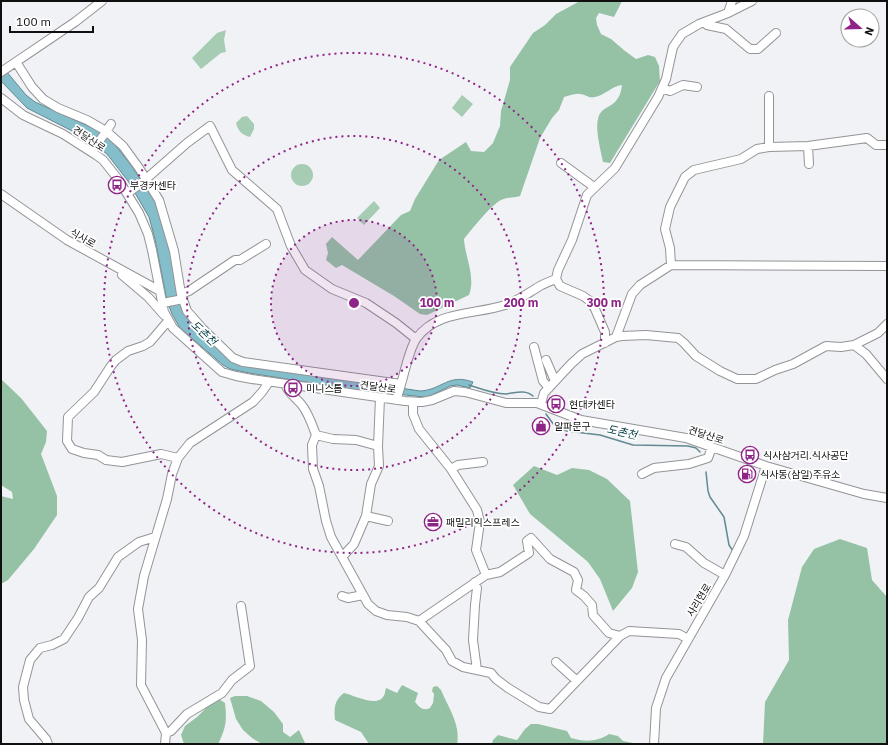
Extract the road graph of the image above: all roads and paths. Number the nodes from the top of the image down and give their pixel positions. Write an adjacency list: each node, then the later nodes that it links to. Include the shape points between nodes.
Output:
1 (102, 1): 7 (street)
2 (732, 1): 4 (street)
3 (752, 1): 4 (street)
4 (728, 13): 5 (street)
5 (705, 22): 6 (street, via 707,25 726,28 750,49 758,49); 10 (street, via 682,34 673,48)
6 (776, 33)
7 (14, 63): 8 (street); 13 (street, via 42,99)
8 (1, 72)
9 (697, 87): 10 (street, via 683,85 670,91)
10 (662, 88): 21 (street, via 615,168)
11 (770, 96): 16 (street)
12 (1, 98): 17 (street, 견달산로, via 23,115)
13 (107, 129): 17 (street); 20 (street, via 123,146)
14 (887, 145): 15 (street, via 876,145 867,138)
15 (808, 146): 16 (street); 19 (street)
16 (769, 147): 25 (street, via 757,149 741,159 694,170 685,177 670,207 665,228)
17 (93, 150): 22 (street, 견달산로)
18 (561, 163): 21 (street)
19 (809, 164)
20 (145, 180): 22 (street); 30 (street, via 159,200 174,251); 35 (street, via 210,126 232,170 277,209 291,246 305,270 332,290 366,303)
21 (594, 188): 28 (street, via 587,195)
22 (130, 192): 29 (street, 견달산로, via 148,234)
23 (1, 194): 27 (street, 식사로, via 67,240)
24 (266, 244): 30 (street, via 240,260 235,260)
25 (671, 264): 26 (street); 34 (street, via 640,285 632,294)
26 (887, 266)
27 (117, 268): 29 (street, 식사로); 32 (street, via 120,274 148,297)
28 (556, 279): 35 (street, via 515,301 444,319 433,324); 36 (street, via 560,286 590,301 605,332)
29 (160, 291): 31 (street, 견달산로)
30 (182, 297): 31 (street); 44 (street, via 187,311 233,358 244,362)
31 (164, 303): 32 (street, 견달산로)
32 (167, 318): 42 (street, 견달산로, via 173,328 222,372); 53 (street, via 150,342 128,351 116,360 94,392 68,417 67,442 72,449 98,455 106,460 122,462 161,454)
33 (887, 324): 37 (street, via 878,333)
34 (616, 337): 36 (street); 37 (street, via 646,335 678,338 696,356 737,379 756,379 793,364 826,346)
35 (416, 339): 44 (street)
36 (605, 343): 41 (street, via 582,354)
37 (854, 345): 40 (street, via 866,354)
38 (534, 347): 45 (street, via 543,382)
39 (546, 360): 41 (street)
40 (887, 379)
41 (555, 381): 45 (street)
42 (269, 382): 43 (street, 견달산로); 53 (street, via 253,402 190,443)
43 (285, 384): 46 (street, 견달산로); 50 (street, via 286,389 301,404 309,417)
44 (401, 386): 47 (street)
45 (549, 388): 49 (street, via 544,393)
46 (380, 398): 47 (street, 견달산로); 51 (street)
47 (397, 399): 48 (street, 견달산로)
48 (413, 402): 49 (street, 견달산로, via 432,400 458,391 506,403); 56 (street, via 413,414 419,429)
49 (541, 404): 52 (street, 견달산로, via 581,420 686,438)
50 (316, 435): 51 (street, via 356,440); 63 (street, via 312,445 314,469 331,537)
51 (378, 446): 59 (street, via 379,466 371,484)
52 (712, 447): 55 (street, 견달산로); 57 (street, via 708,458 689,464 654,468)
53 (178, 458): 61 (street)
54 (483, 462): 56 (street)
55 (766, 466): 58 (street, 견달산로, via 864,494); 65 (street, 사리현로, via 744,536)
56 (451, 468): 64 (street, via 477,510 480,522 476,550)
57 (642, 474)
58 (887, 498)
59 (366, 516): 60 (street); 63 (street, via 354,544)
60 (388, 522)
61 (155, 537): 76 (street, via 138,609 142,640 141,685); 77 (street, via 139,542 118,557 99,588 89,597 64,639 40,648 30,660 23,687 24,700 29,719)
62 (675, 544): 65 (street, via 686,547 704,563)
63 (342, 557): 67 (street)
64 (486, 575): 66 (street); 71 (street, via 500,572 529,553 527,541 531,538 550,559 574,572 578,580 576,590 592,605 593,615 609,633)
65 (725, 575): 72 (street, 사리현로)
66 (475, 582): 70 (street); 74 (street, via 477,588 473,640)
67 (363, 595): 68 (street, via 348,598); 70 (street, via 376,612)
68 (342, 596)
69 (241, 606): 76 (street, via 250,666 232,680 222,693 187,714)
70 (419, 621): 74 (street, via 446,650 452,661)
71 (620, 636): 72 (street, via 629,631 679,634); 75 (street)
72 (688, 639): 79 (street, 사리현로, via 666,678 656,708)
73 (556, 662): 75 (street)
74 (477, 670): 75 (street, via 491,673 508,688 538,707 550,709)
75 (577, 681)
76 (166, 733): 78 (street)
77 (48, 744)
78 (165, 744)
79 (654, 744)

